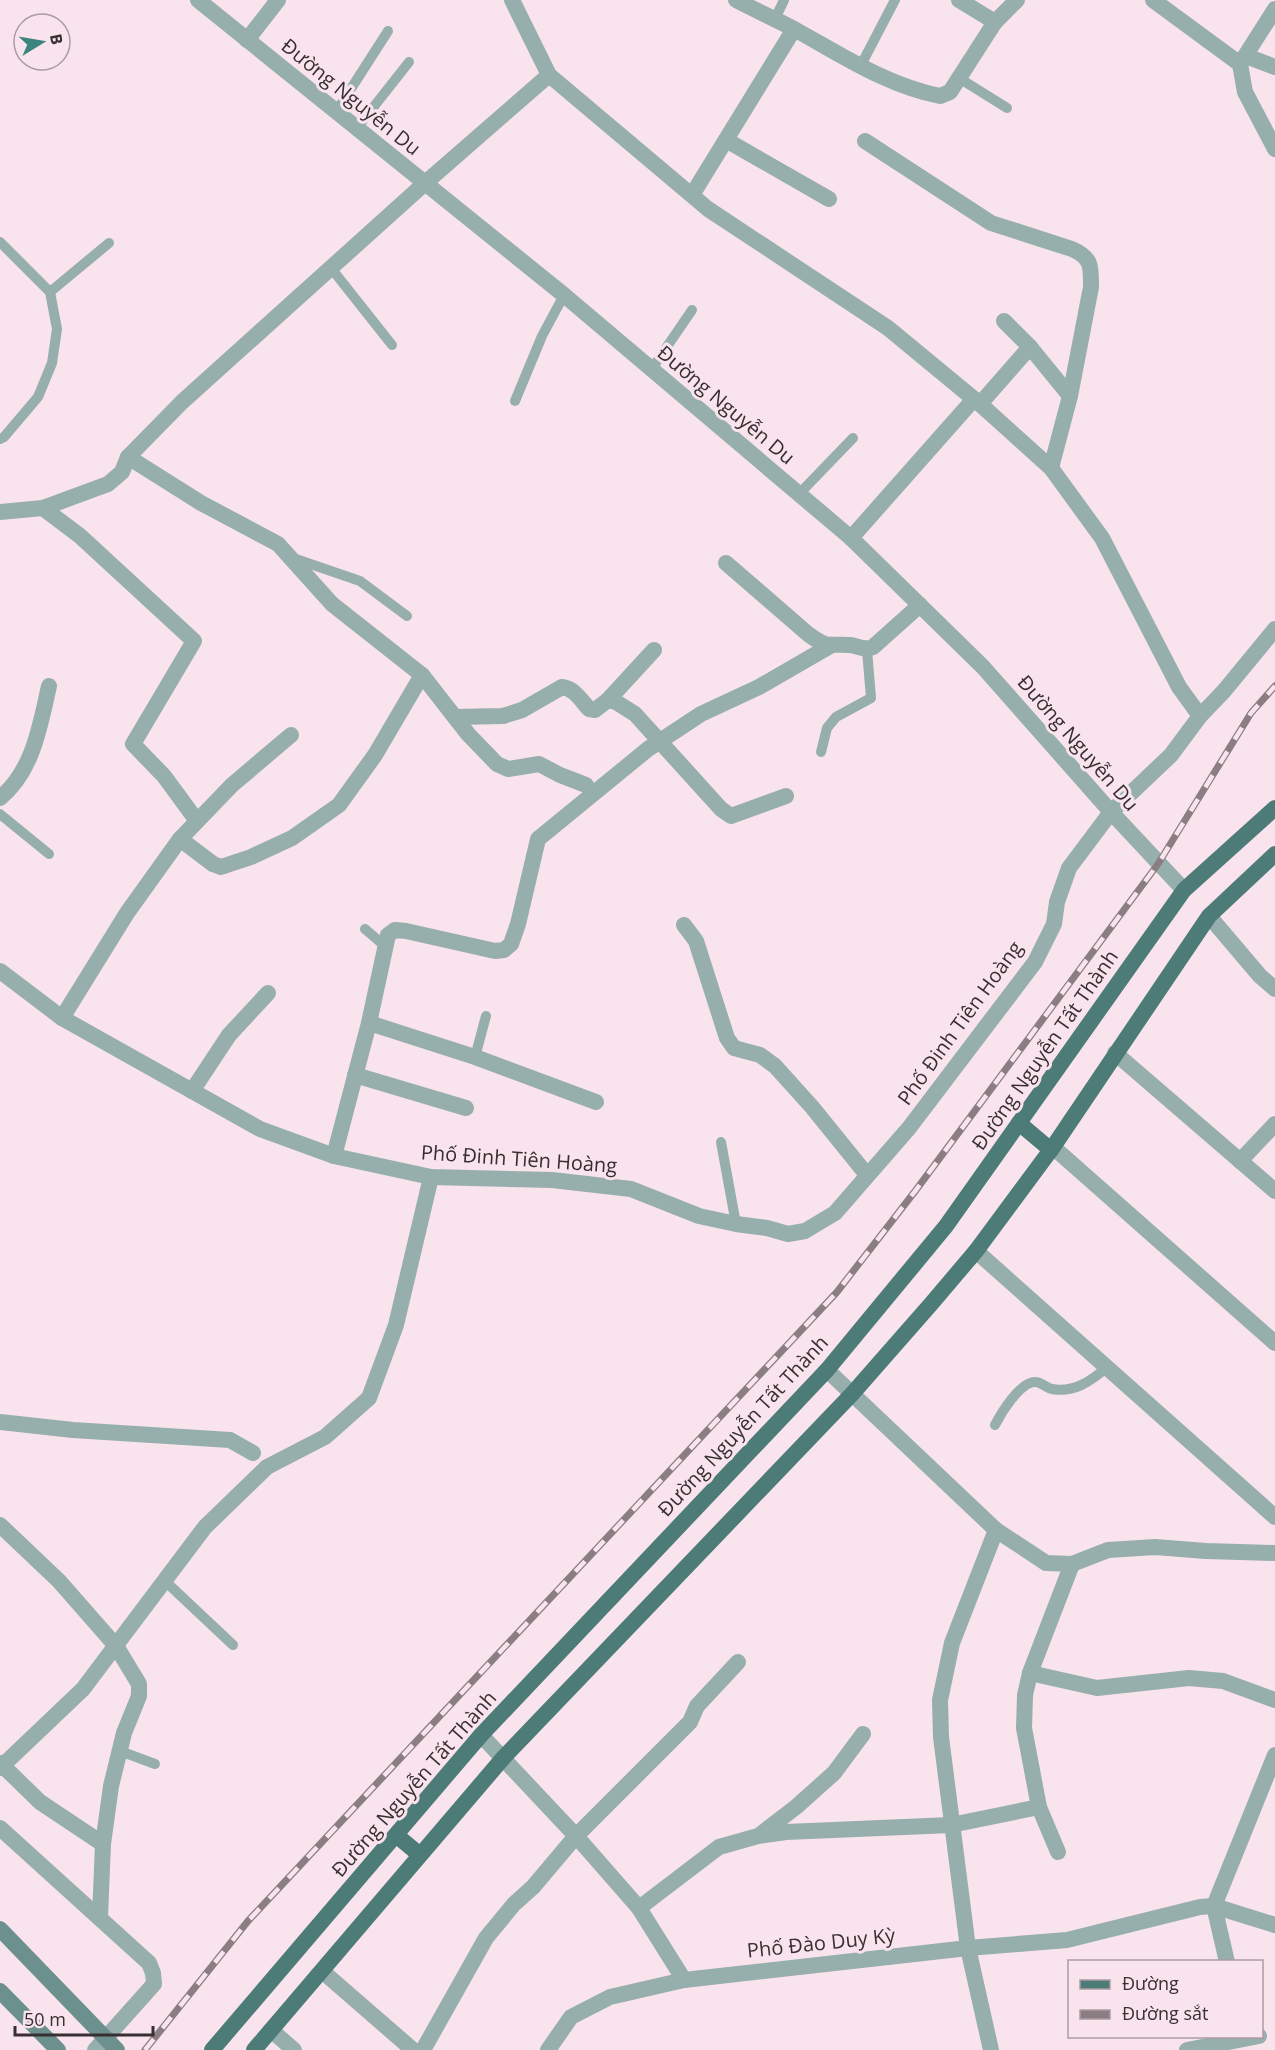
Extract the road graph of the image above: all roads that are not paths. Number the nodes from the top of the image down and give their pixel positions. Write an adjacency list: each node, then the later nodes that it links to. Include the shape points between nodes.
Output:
1 (198, 0): 15 (street, Đường Nguyễn Du)
2 (278, 0): 15 (street)
3 (512, 0): 20 (street)
4 (736, 0): 11 (street)
5 (784, 0): 11 (lane)
6 (895, 0): 18 (lane)
7 (959, 0): 12 (street)
8 (1017, 0): 12 (street)
9 (1153, 0): 16 (street)
10 (1275, 9): 16 (street)
11 (775, 19): 13 (street)
12 (995, 22): 21 (street)
13 (794, 29): 18 (street); 25 (street)
14 (388, 31): 23 (lane)
15 (247, 40): 23 (street, Đường Nguyễn Du)
16 (1243, 60): 19 (street); 27 (street, via 1245,92)
17 (409, 62): 24 (lane)
18 (860, 67): 21 (street, via 940,96 950,92)
19 (1275, 67)
20 (549, 75): 28 (street); 29 (street)
21 (959, 78): 22 (lane)
22 (1007, 108)
23 (336, 112): 24 (street, Đường Nguyễn Du)
24 (357, 128): 28 (street, Đường Nguyễn Du)
25 (726, 140): 29 (street); 30 (street)
26 (865, 141): 41 (street, via 991,223 1084,254 1091,271 1091,287)
27 (1275, 149)
28 (424, 184): 33 (street); 35 (street, Đường Nguyễn Du)
29 (692, 195): 43 (street, via 888,328)
30 (829, 199)
31 (0, 242): 34 (lane)
32 (109, 243): 34 (lane)
33 (331, 268): 38 (lane); 46 (street, via 182,402)
34 (50, 292): 45 (lane, via 57,329 52,363 38,397)
35 (564, 295): 40 (street, Đường Nguyễn Du); 42 (lane)
36 (693, 310): 40 (lane)
37 (1004, 321): 39 (street)
38 (392, 345)
39 (1030, 347): 41 (street); 43 (street)
40 (651, 370): 48 (street, Đường Nguyễn Du)
41 (1070, 396): 47 (street)
42 (515, 401)
43 (977, 402): 47 (street); 51 (street)
44 (853, 438): 48 (lane)
45 (0, 439)
46 (128, 458): 49 (street, via 122,472 108,484); 52 (street, via 278,544)
47 (1051, 468): 64 (street, via 1102,538 1179,687)
48 (799, 494): 51 (street, Đường Nguyễn Du)
49 (43, 508): 50 (street); 74 (street, via 80,536 194,641 133,744 164,776)
50 (0, 512)
51 (851, 538): 54 (street, Đường Nguyễn Du)
52 (290, 556): 55 (lane, via 360,580); 60 (street, via 332,604)
53 (726, 563): 57 (street, via 808,634)
54 (920, 605): 59 (street); 72 (street, Đường Nguyễn Du, via 983,667)
55 (407, 616)
56 (1275, 629): 64 (street, Phố Đinh Tiên Hoàng)
57 (830, 646): 59 (street, via 850,645); 66 (street, via 759,687 701,714)
58 (654, 650): 62 (street)
59 (867, 650): 67 (lane, via 871,698 836,717 827,728)
60 (422, 675): 63 (street); 75 (street, via 375,755 339,805 292,838 221,867)
61 (49, 686): 70 (street, via 39,733 25,769)
62 (608, 700): 63 (street, via 595,710 589,709 576,692 562,687 503,717); 66 (street, via 635,714)
63 (454, 717): 68 (street, via 496,764 508,769 539,764)
64 (1200, 717): 72 (street, Phố Đinh Tiên Hoàng, via 1171,755)
65 (291, 735): 74 (street)
66 (661, 741): 69 (street, via 731,816); 82 (street, via 538,839 518,924 511,944 504,950 396,930 388,935)
67 (821, 752)
68 (586, 785)
69 (786, 796)
70 (0, 798)
71 (1275, 808): 78 (main road, Đường Nguyễn Tất Thành)
72 (1111, 813): 78 (street, Đường Nguyễn Du); 101 (street, Phố Đinh Tiên Hoàng, via 1069,868 1054,924 1035,962 909,1128)
73 (0, 814): 76 (lane)
74 (197, 821): 75 (street)
75 (180, 839): 87 (street, via 126,913)
76 (49, 854)
77 (1275, 854): 79 (main road)
78 (1184, 890): 95 (main road, Đường Nguyễn Tất Thành)
79 (1209, 916): 84 (street); 89 (main road)
80 (684, 925): 101 (street, via 696,941 727,1038 734,1048 760,1055 775,1066)
81 (364, 929): 82 (lane)
82 (386, 947): 88 (street)
83 (0, 970): 87 (street, Phố Đinh Tiên Hoàng)
84 (1275, 989)
85 (268, 993): 92 (street, via 229,1035)
86 (486, 1016): 90 (lane)
87 (62, 1018): 92 (street, Phố Đinh Tiên Hoàng)
88 (369, 1023): 90 (street); 91 (street)
89 (1115, 1053): 98 (main road); 100 (street)
90 (475, 1057): 93 (street)
91 (355, 1075): 94 (street); 99 (street)
92 (192, 1091): 99 (street, Phố Đinh Tiên Hoàng, via 260,1129)
93 (596, 1102)
94 (466, 1108)
95 (1019, 1123): 98 (main road); 108 (main road, Đường Nguyễn Tất Thành, via 946,1226)
96 (1275, 1124): 100 (street)
97 (721, 1142): 104 (lane)
98 (1052, 1148): 105 (main road); 106 (street)
99 (334, 1156): 102 (street, Phố Đinh Tiên Hoàng)
100 (1240, 1161): 103 (street)
101 (867, 1175): 104 (street, Phố Đinh Tiên Hoàng, via 835,1213 805,1231 788,1234)
102 (431, 1177): 104 (street, Phố Đinh Tiên Hoàng, via 552,1180 631,1188 699,1216); 118 (street, via 396,1325 369,1398 325,1437 267,1467 205,1527)
103 (1275, 1191)
104 (736, 1224)
105 (976, 1251): 107 (street); 109 (main road)
106 (1275, 1343)
107 (1106, 1368): 111 (lane, via 1087,1384 1076,1387 1050,1389 1032,1382 1004,1407); 113 (street)
108 (827, 1370): 109 (street); 125 (main road, Đường Nguyễn Tất Thành)
109 (852, 1394): 115 (street); 128 (main road)
110 (0, 1422): 112 (street, via 230,1440)
111 (995, 1425)
112 (253, 1454)
113 (1275, 1517)
114 (0, 1525): 120 (street, via 59,1581)
115 (996, 1530): 117 (street, via 1046,1563); 132 (street, via 952,1643 940,1701)
116 (1275, 1553): 117 (street, via 1155,1547 1108,1550)
117 (1072, 1564): 122 (street)
118 (165, 1581): 119 (lane); 120 (street)
119 (233, 1645)
120 (116, 1646): 126 (street, via 139,1684 139,1696); 130 (street, via 83,1689)
121 (738, 1662): 135 (street, via 697,1706 690,1722)
122 (1030, 1673): 123 (street, via 1098,1688 1189,1678 1224,1681); 131 (street, via 1024,1728)
123 (1275, 1700)
124 (862, 1734): 136 (street, via 834,1773)
125 (481, 1735): 128 (street); 134 (main road, Đường Nguyễn Tất Thành)
126 (120, 1751): 129 (lane); 137 (street)
127 (1275, 1755): 140 (street)
128 (504, 1757): 135 (street); 139 (main road)
129 (155, 1764)
130 (1, 1766): 137 (street, via 40,1802)
131 (1039, 1807): 132 (street); 138 (street)
132 (951, 1825): 136 (street); 145 (street)
133 (0, 1828): 142 (street)
134 (396, 1835): 139 (main road); 154 (main road, Đường Nguyễn Tất Thành)
135 (576, 1836): 141 (street); 158 (street, via 486,1938)
136 (758, 1836): 141 (street, via 719,1847)
137 (103, 1844): 142 (street)
138 (1058, 1852)
139 (420, 1855): 147 (main road)
140 (1214, 1906): 143 (street, Phố Đào Duy Kỳ); 145 (street, Phố Đào Duy Kỳ, via 1067,1940); 146 (street)
141 (639, 1908): 148 (street)
142 (100, 1917): 152 (street, via 149,1963 154,1984)
143 (1275, 1925)
144 (0, 1929): 152 (main road)
145 (968, 1948): 148 (street, Phố Đào Duy Kỳ); 160 (street)
146 (1227, 1960)
147 (322, 1971): 150 (main road); 157 (street)
148 (684, 1980): 159 (street, Phố Đào Duy Kỳ, via 610,1997 572,2017)
149 (0, 1991): 153 (main road)
150 (271, 2030): 155 (main road); 156 (street)
151 (1252, 2040): 161 (street)
152 (106, 2046)
153 (58, 2050)
154 (212, 2050)
155 (254, 2050)
156 (294, 2050)
157 (412, 2050)
158 (423, 2050)
159 (548, 2050)
160 (991, 2050)
161 (1187, 2050)

